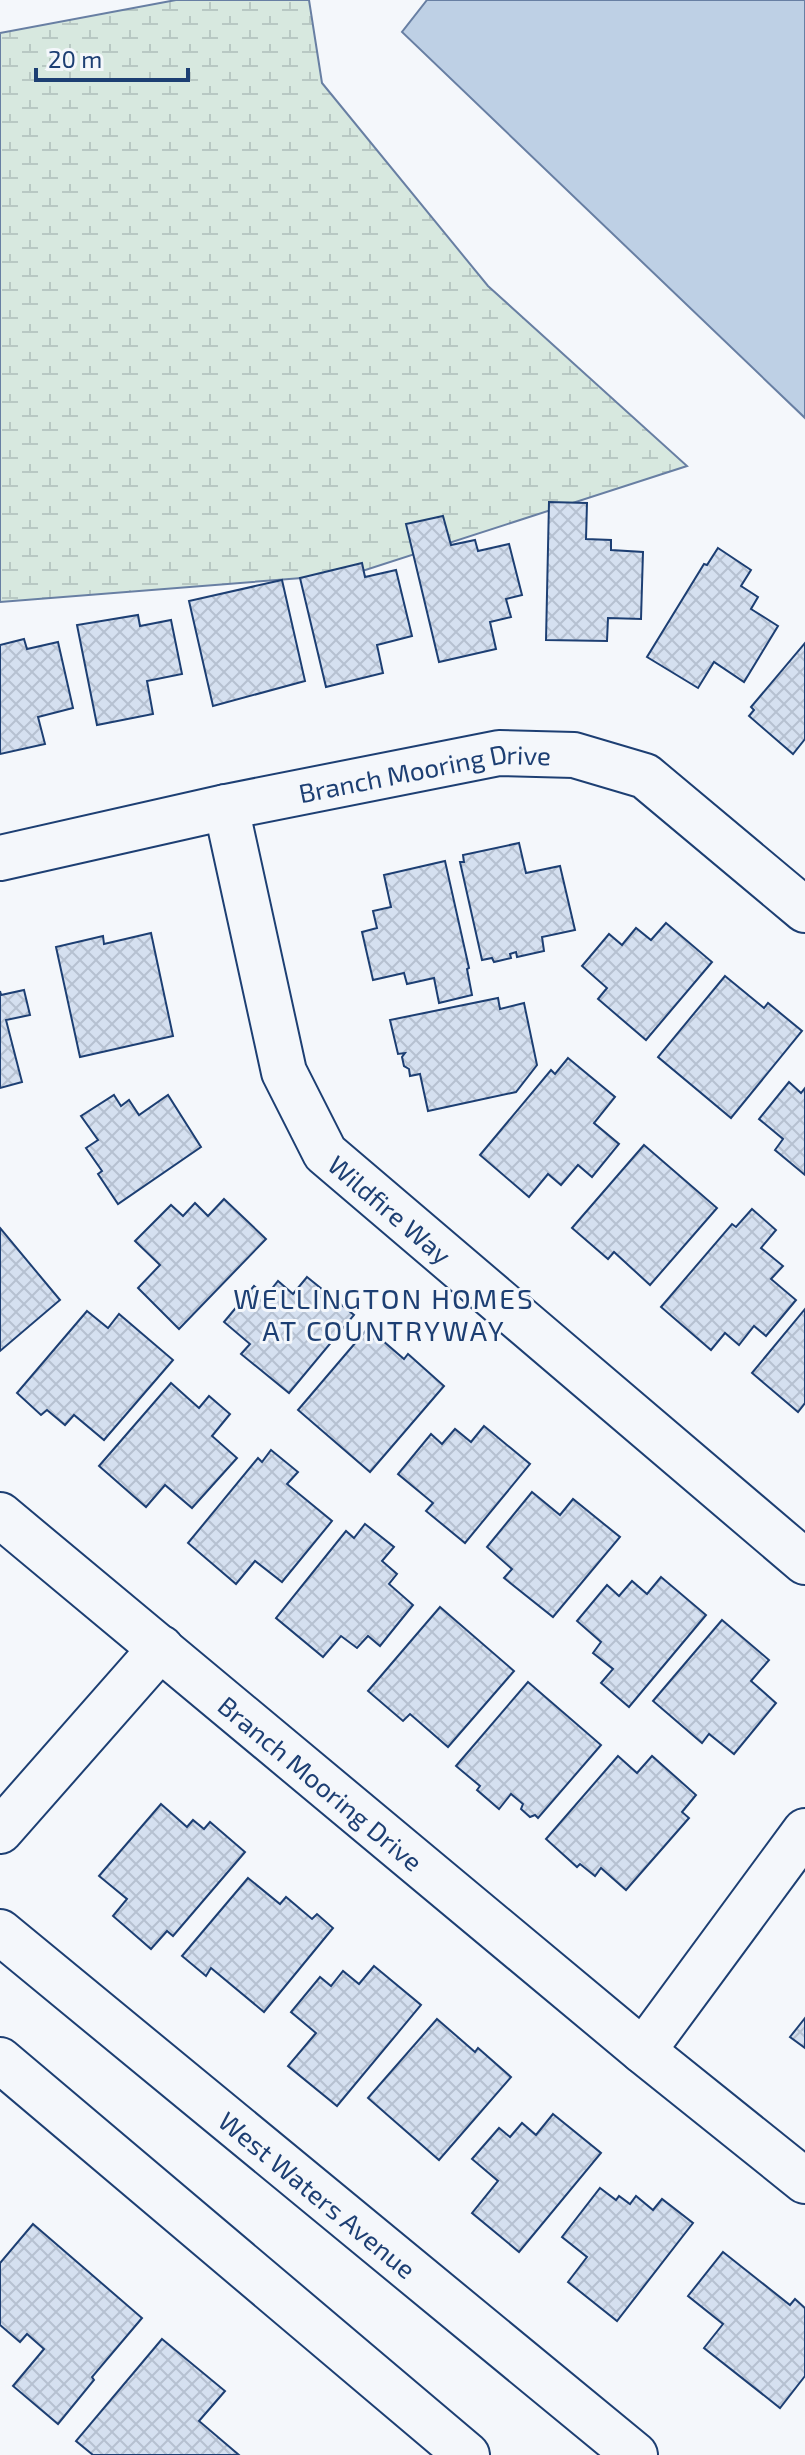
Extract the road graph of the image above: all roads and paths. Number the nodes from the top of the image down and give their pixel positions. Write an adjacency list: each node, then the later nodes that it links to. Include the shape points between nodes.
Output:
1 (226, 807): 2 (street, Branch Mooring Drive); 3 (street, Branch Mooring Drive, via 499,753 574,755 645,776); 5 (street, Wildfire Way, via 284,1072 325,1153)
2 (0, 858)
3 (805, 910)
4 (0, 1515): 6 (street, Branch Mooring Drive)
5 (805, 1562)
6 (161, 1648): 7 (street); 10 (street, Branch Mooring Drive)
7 (0, 1831)
8 (805, 1831): 10 (street)
9 (0, 1932): 14 (street, West Waters Avenue)
10 (643, 2051): 12 (street, Branch Mooring Drive)
11 (0, 2060): 13 (street)
12 (805, 2181)
13 (467, 2455)
14 (635, 2455)

